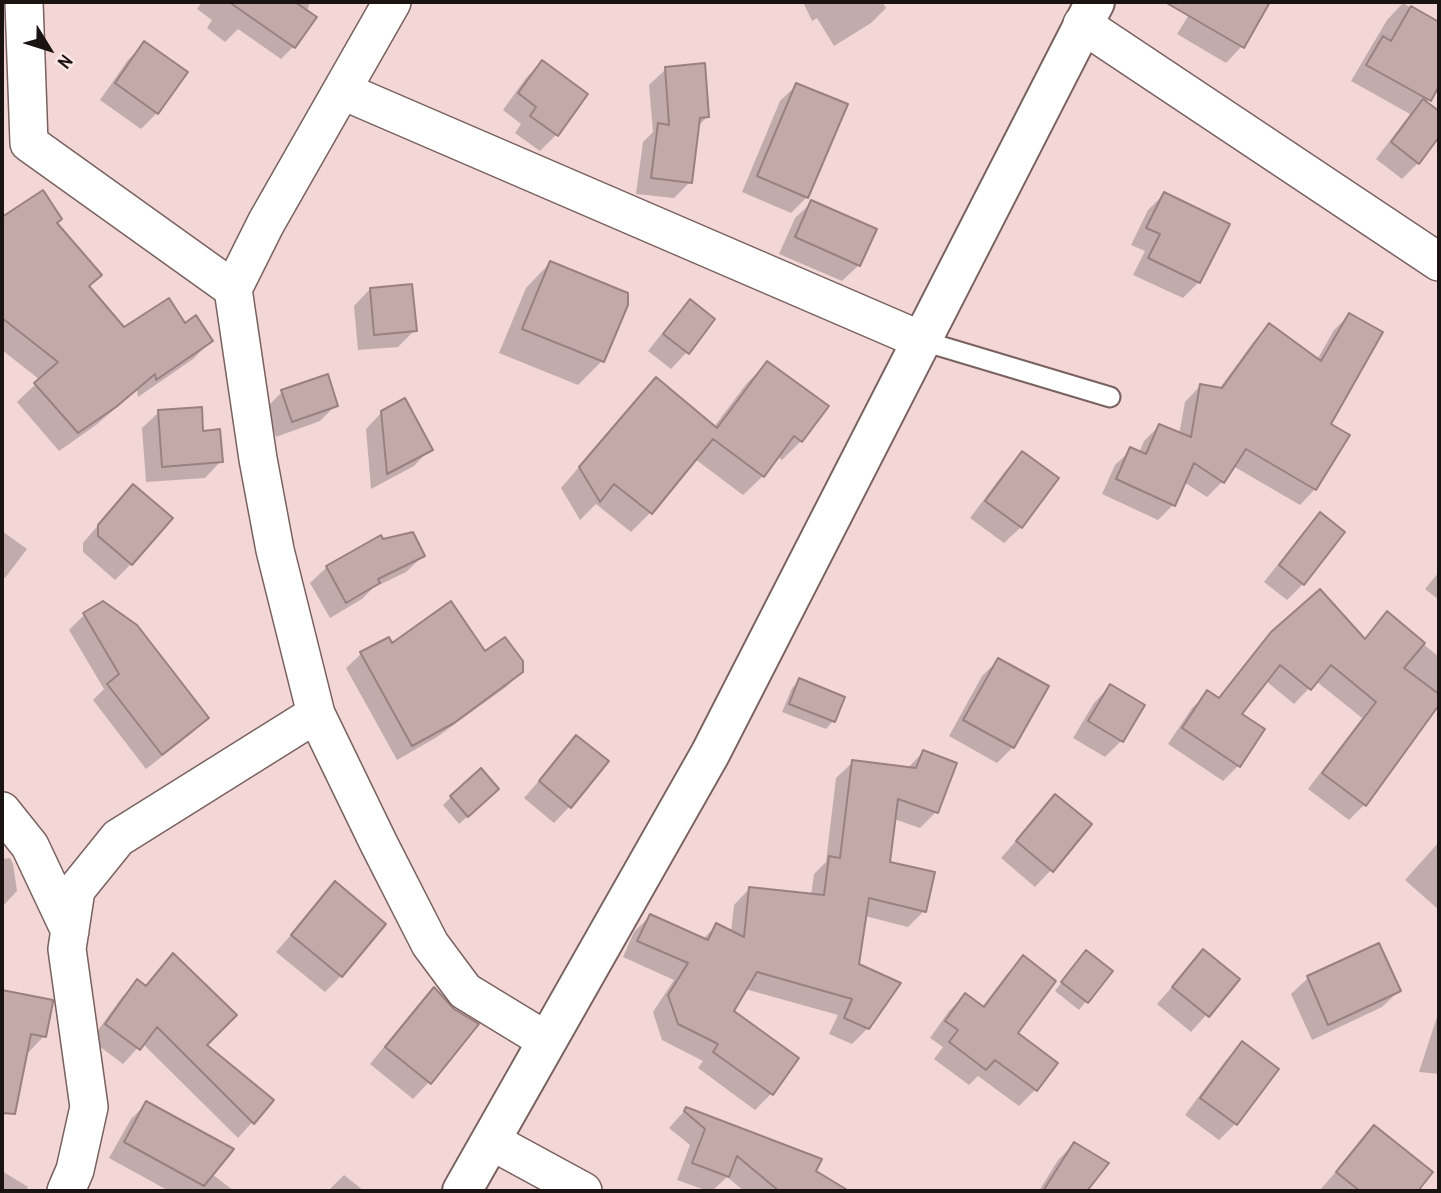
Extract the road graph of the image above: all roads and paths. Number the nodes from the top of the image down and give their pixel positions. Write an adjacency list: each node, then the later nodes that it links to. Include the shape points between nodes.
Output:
1 (23, 2): 6 (street, via 29,143)
2 (392, 2): 4 (street)
3 (1089, 13): 5 (street); 7 (street)
4 (343, 91): 6 (street); 7 (street)
5 (1439, 261)
6 (233, 289): 9 (street, via 273,537)
7 (923, 341): 8 (lane); 12 (street, via 710,754)
8 (1110, 397)
9 (316, 714): 11 (street, via 118,838 76,890); 12 (street, via 430,944 465,991)
10 (2, 811): 11 (street, via 30,846)
11 (70, 931): 14 (street, via 67,949 89,1107)
12 (547, 1041): 13 (street)
13 (491, 1141): 15 (street); 16 (street)
14 (66, 1191)
15 (462, 1191)
16 (583, 1191)

